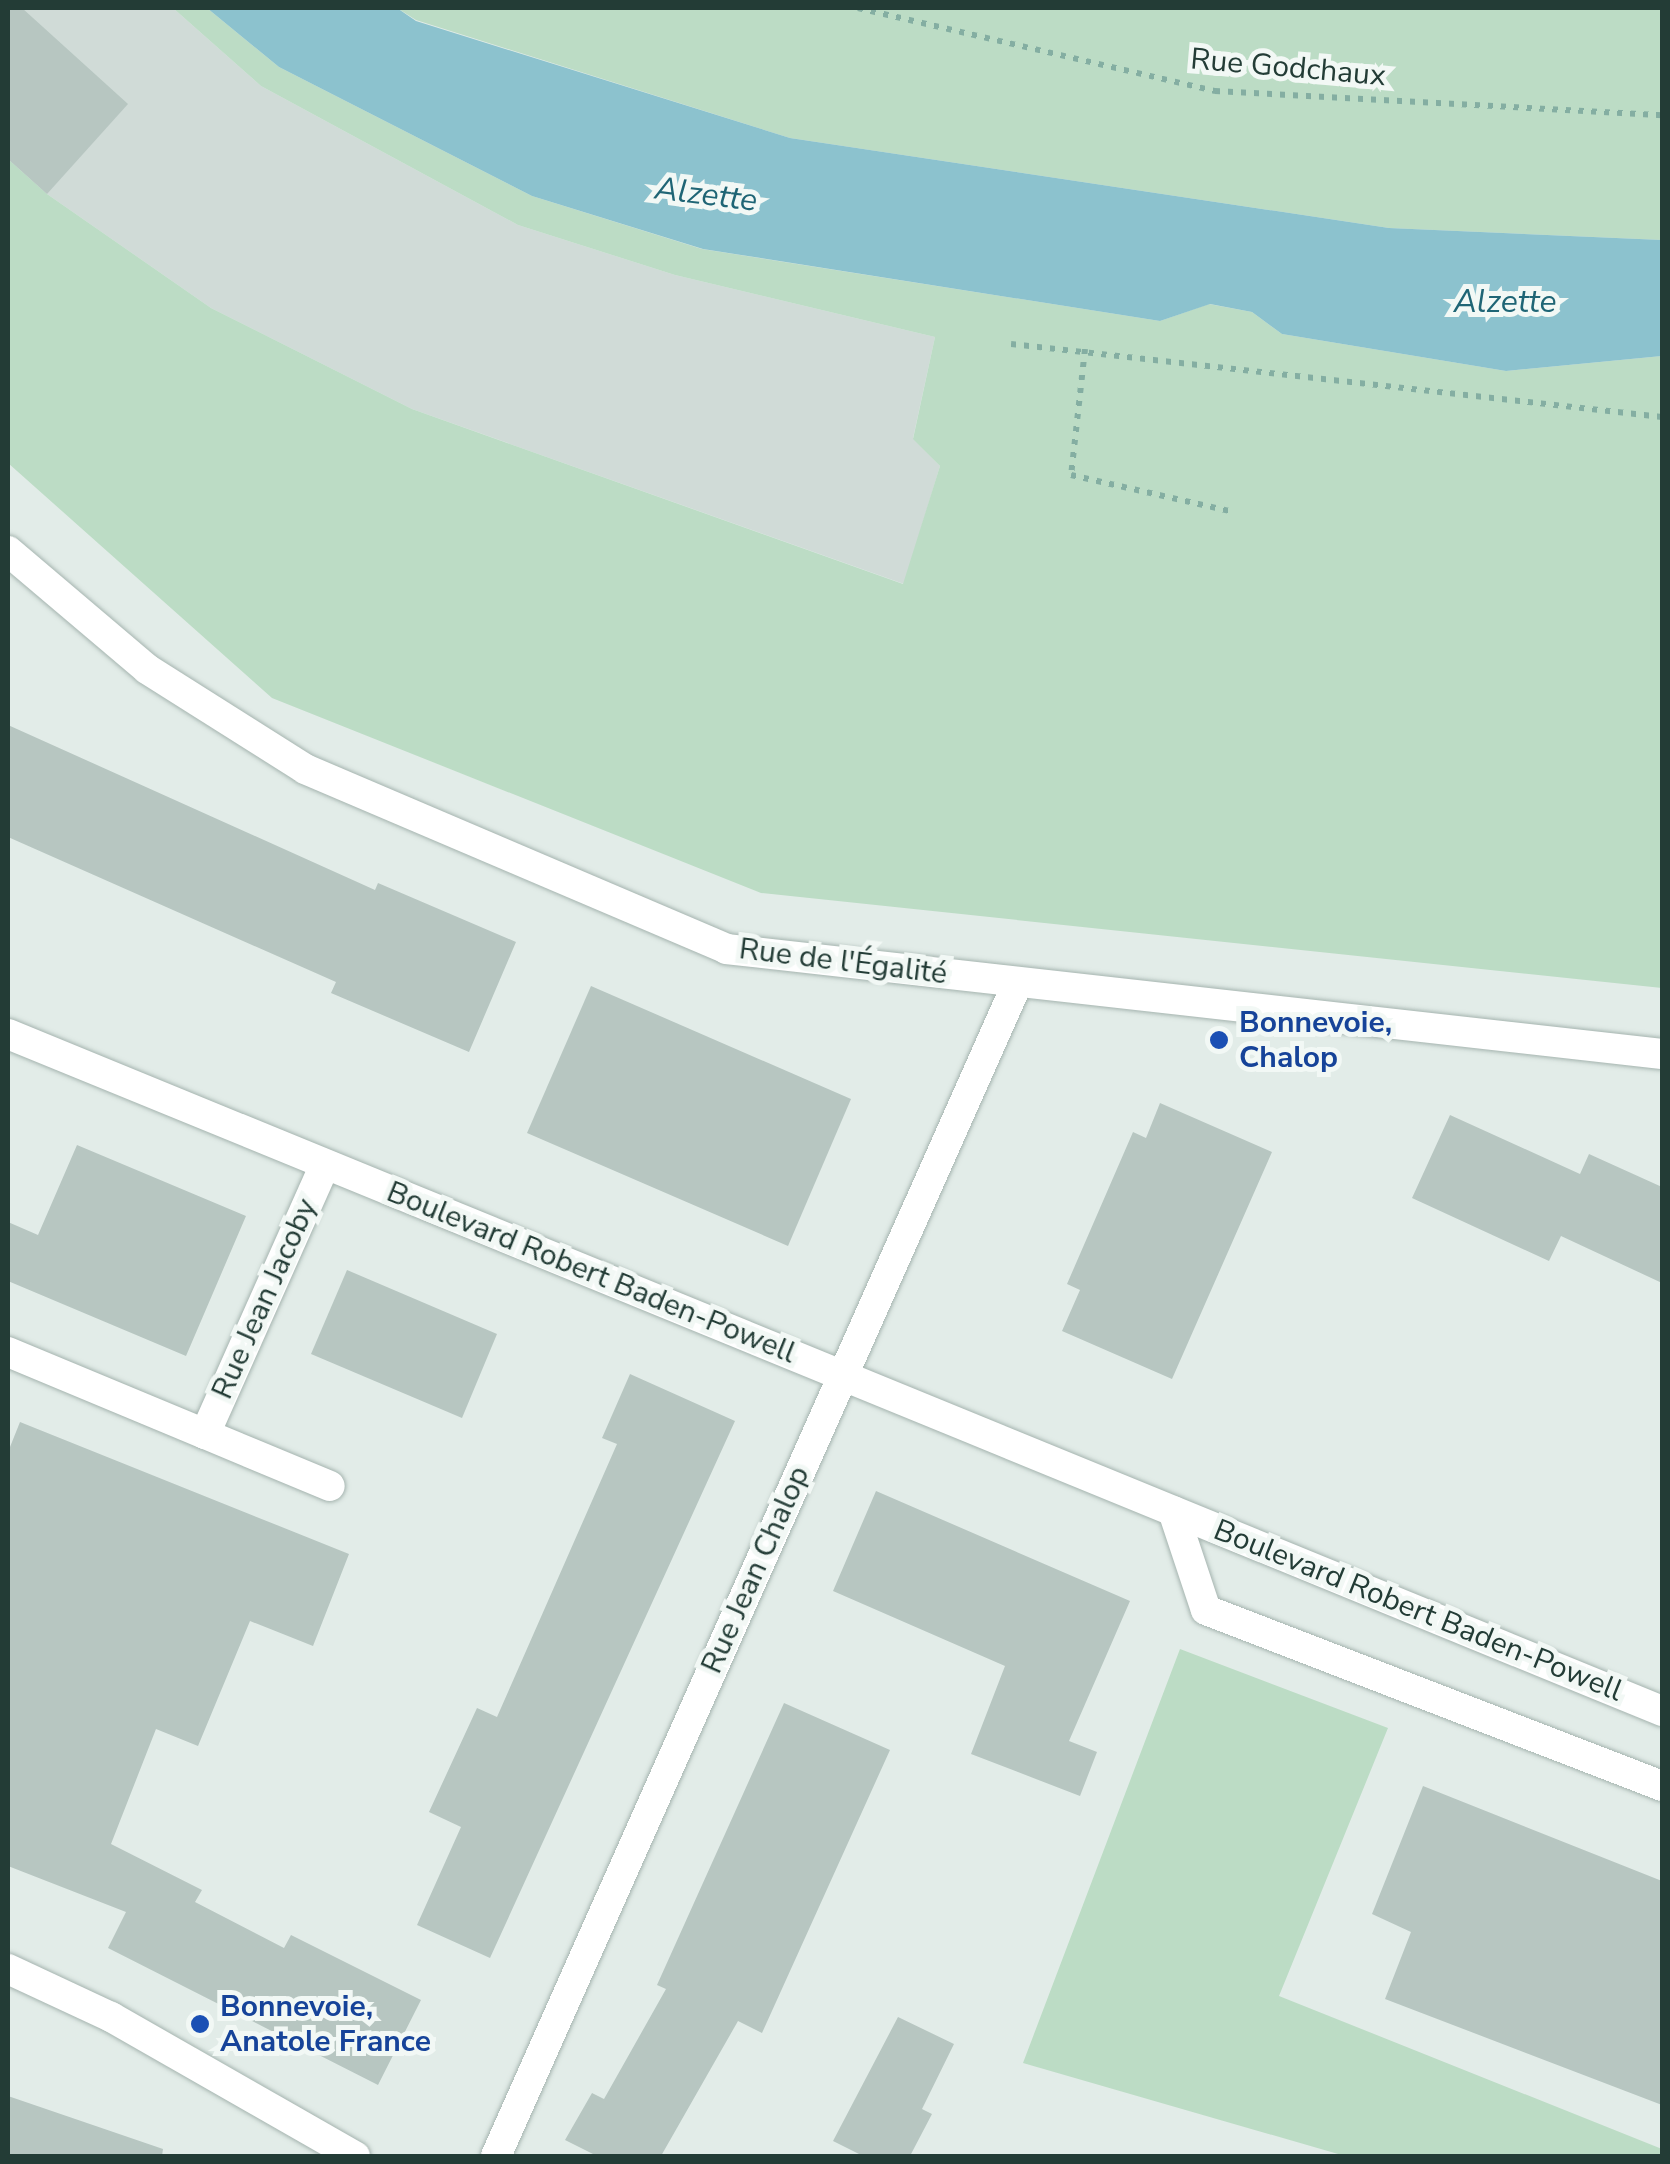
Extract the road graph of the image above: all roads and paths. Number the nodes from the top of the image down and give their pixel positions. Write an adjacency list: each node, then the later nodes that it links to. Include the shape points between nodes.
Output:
1 (858, 8): 2 (path, Rue Godchaux, via 1215,91)
2 (1662, 115)
3 (1011, 344): 4 (path)
4 (1086, 349): 5 (path); 6 (path, via 1071,474)
5 (1662, 417)
6 (1229, 511)
7 (8, 551): 8 (street, Rue de l'Égalité, via 147,669 305,769 726,949)
8 (1017, 984): 10 (street, Rue de l'Égalité); 13 (street, Rue Jean Chalop)
9 (8, 1034): 11 (street, Boulevard Robert Baden-Powell)
10 (1662, 1054)
11 (326, 1164): 13 (street, Boulevard Robert Baden-Powell); 14 (street, Rue Jean Jacoby)
12 (8, 1352): 14 (street, Rue Jean Jacoby)
13 (842, 1376): 16 (street, Boulevard Robert Baden-Powell); 21 (street, Rue Jean Chalop)
14 (205, 1434): 15 (street, Rue Jean Jacoby)
15 (330, 1486)
16 (1173, 1511): 17 (street, Boulevard Robert Baden-Powell); 18 (street, Boulevard Robert Baden-Powell, via 1206,1610)
17 (1662, 1711)
18 (1662, 1786)
19 (8, 1969): 20 (street, via 111,2017)
20 (355, 2156)
21 (496, 2156)

